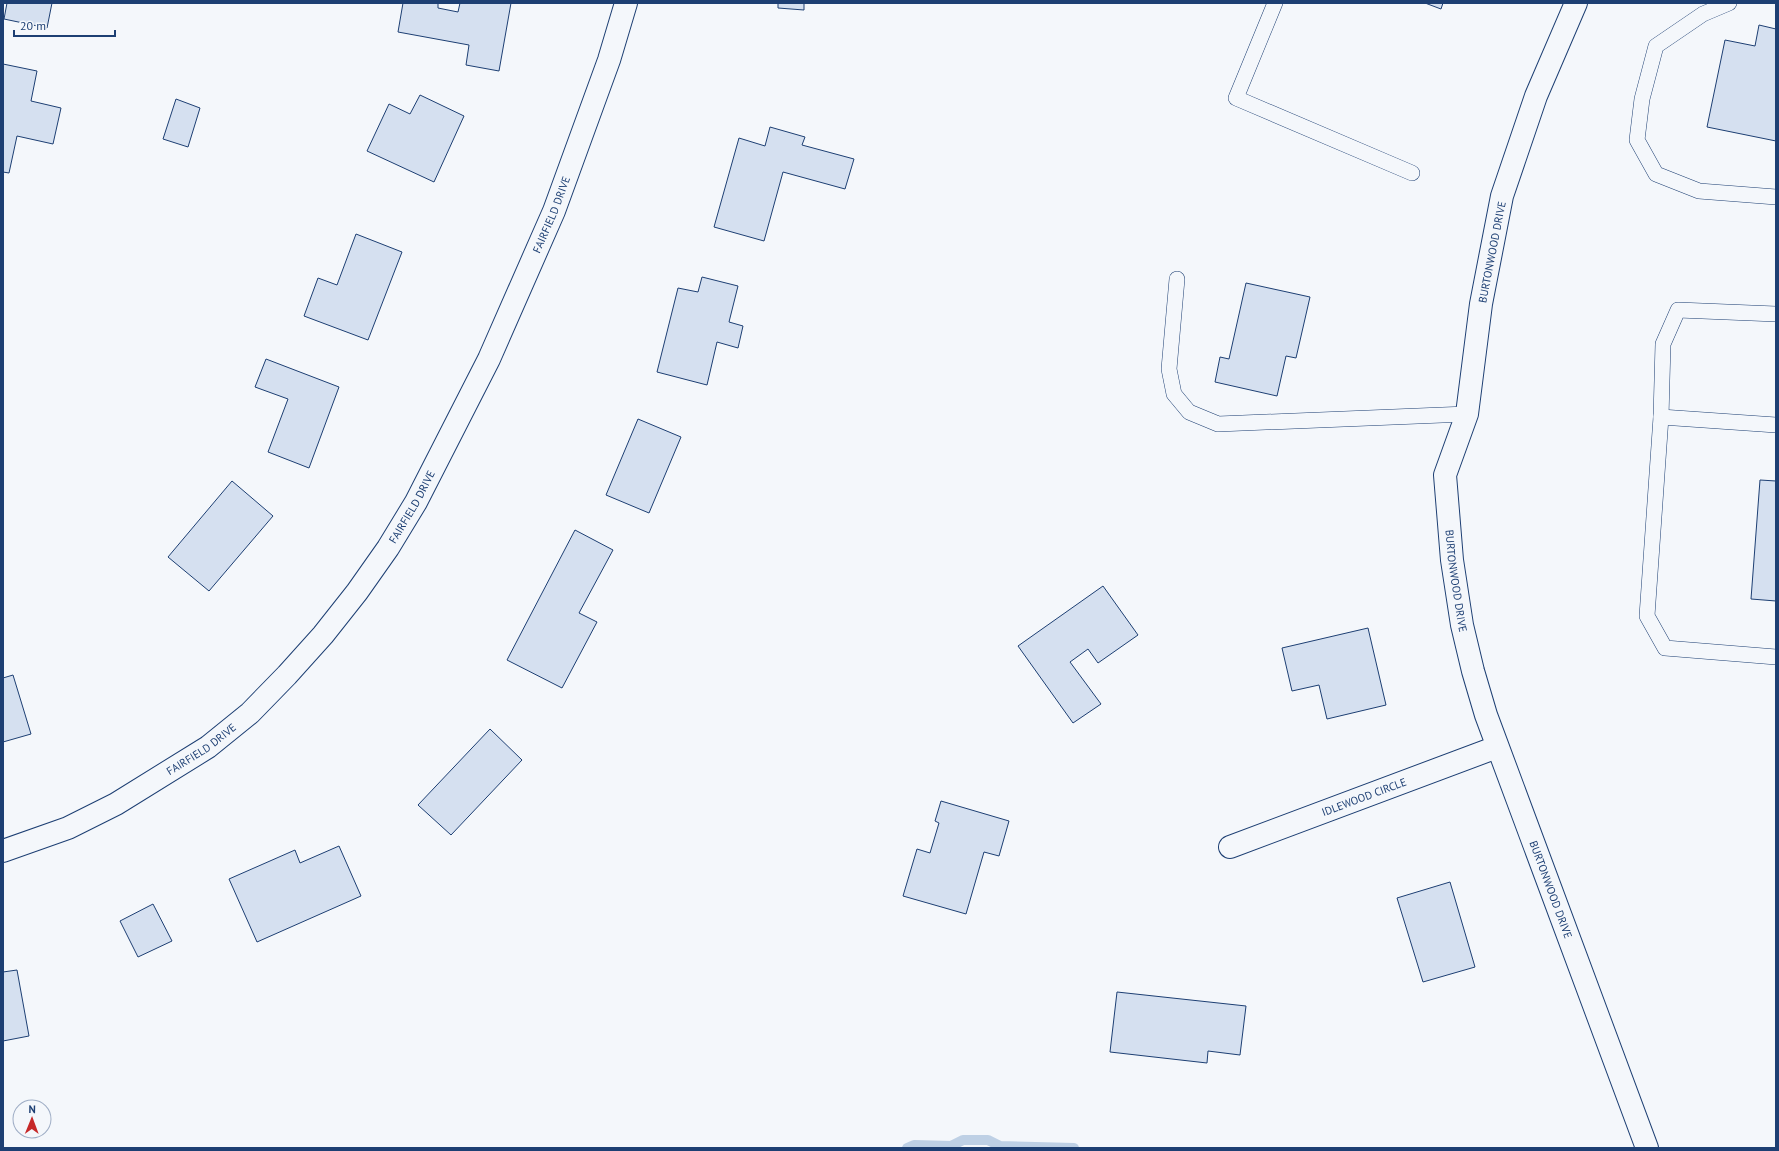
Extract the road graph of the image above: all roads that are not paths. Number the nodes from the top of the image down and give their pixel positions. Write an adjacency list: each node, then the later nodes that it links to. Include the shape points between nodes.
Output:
1 (626, 3): 15 (street, FAIRFIELD DRIVE, via 609,60 554,210 492,352 416,502 357,592 287,676 250,713 208,747 163,777 96,814 68,828)
2 (1275, 3): 5 (lane, via 1236,98)
3 (1576, 3): 9 (street, BURTONWOOD DRIVE, via 1536,96 1502,196 1481,304)
4 (1729, 3): 6 (lane, via 1704,14 1656,46 1642,99 1637,140 1656,174 1698,191)
5 (1412, 173)
6 (1776, 197)
7 (1177, 280): 9 (lane, via 1169,369 1174,394 1189,412 1218,424)
8 (1776, 314): 10 (lane, via 1678,310 1663,344)
9 (1467, 414): 13 (street, BURTONWOOD DRIVE, via 1445,475 1452,560 1462,625)
10 (1661, 417): 11 (lane); 12 (lane, via 1647,616 1665,648)
11 (1776, 424)
12 (1776, 656)
13 (1497, 747): 14 (street, IDLEWOOD CIRCLE); 16 (street, BURTONWOOD DRIVE)
14 (1230, 847)
15 (3, 851)
16 (1647, 1148)

